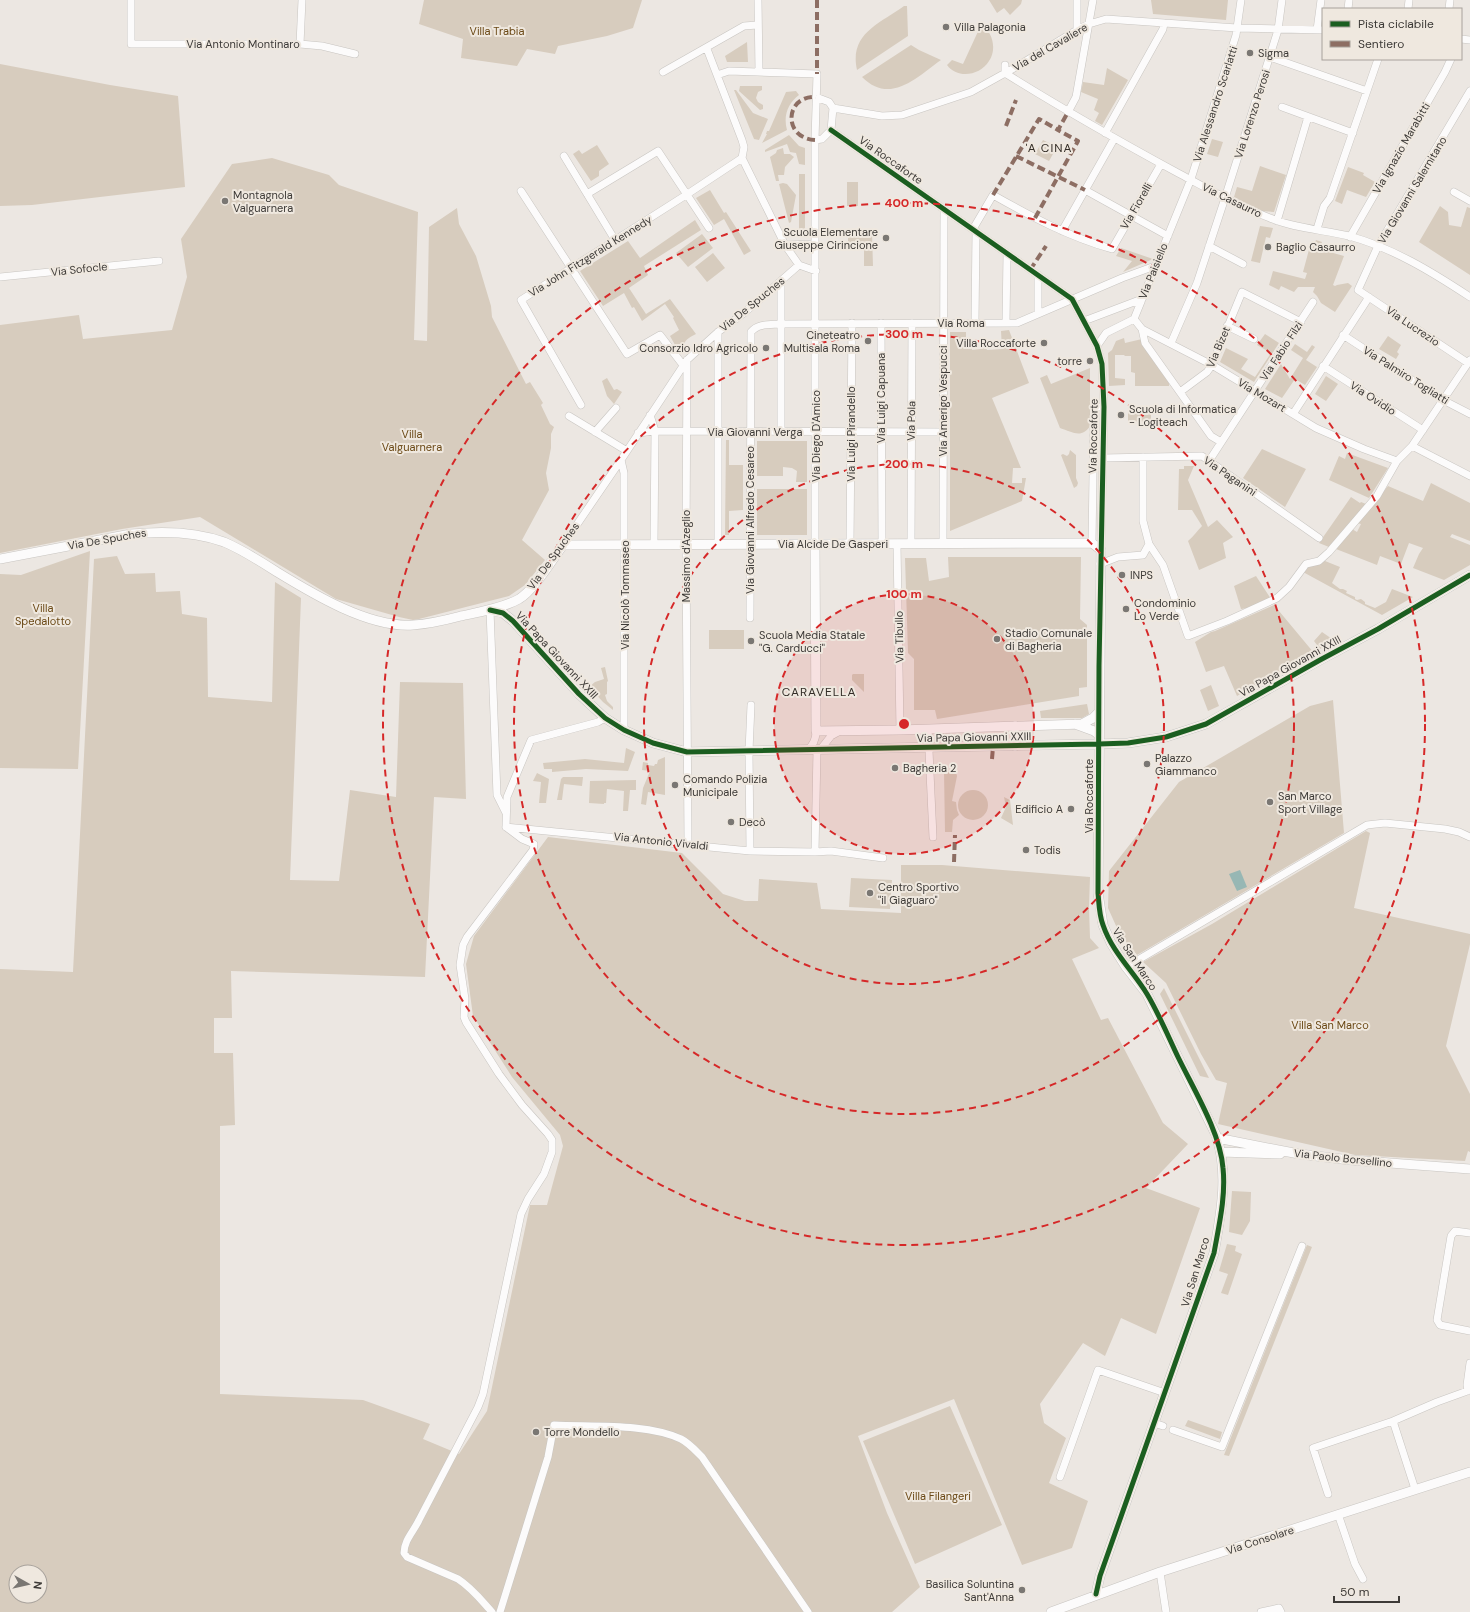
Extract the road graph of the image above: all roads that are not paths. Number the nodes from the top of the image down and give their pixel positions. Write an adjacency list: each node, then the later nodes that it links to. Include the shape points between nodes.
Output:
1 (131, 0): 16 (street, Via Antonio Montinaro, via 131,44)
2 (302, 0): 16 (street)
3 (758, 0): 11 (street)
4 (1077, 0): 13 (street)
5 (1094, 0): 10 (street)
6 (1241, 0): 12 (street, Via Alessandro Scarlatti)
7 (1282, 0): 14 (street, Via Lorenzo Perosi)
8 (1321, 0): 15 (street)
9 (1164, 23): 10 (street, Via del Cavaliere, via 1106,19); 12 (street, Via del Cavaliere); 35 (street)
10 (1089, 24): 13 (street, Via del Cavaliere); 32 (street, via 1076,97)
11 (757, 25): 17 (street, via 744,26); 24 (street)
12 (1238, 28): 14 (street, Via del Cavaliere); 42 (street, Via Alessandro Scarlatti)
13 (1077, 30): 25 (street, Via del Cavaliere)
14 (1278, 30): 15 (street, Via del Cavaliere); 19 (street, Via Lorenzo Perosi)
15 (1320, 30)
16 (300, 44): 18 (street, Via Antonio Montinaro)
17 (707, 49): 23 (street); 26 (street)
18 (355, 54)
19 (1270, 58): 27 (street); 48 (street, Via Lorenzo Perosi)
20 (1378, 60): 27 (street)
21 (1451, 60): 58 (street, Via Ignazio Marabitti)
22 (1005, 66): 25 (street)
23 (664, 72)
24 (759, 72): 26 (street, via 729,71); 29 (street, Via Diego D'Amico, via 817,74)
25 (1005, 73): 31 (street, Via del Cavaliere, via 971,92 902,115 882,116); 32 (street, Via Casaurro)
26 (717, 75): 40 (street, via 742,140)
27 (1367, 91): 36 (street)
28 (1470, 92): 63 (street, Via Giovanni Salernitano)
29 (816, 96): 31 (street, via 829,102); 38 (street, Via Diego D'Amico)
30 (1282, 107): 33 (street)
31 (833, 108): 34 (street)
32 (1068, 112): 35 (street, Via Casaurro)
33 (1308, 117): 36 (street); 52 (street)
34 (831, 130): 38 (street, via 822,139); 50 (street, Via Roccaforte)
35 (1105, 133): 37 (street, Via Casaurro)
36 (1353, 133): 54 (street)
37 (1114, 139): 41 (street, Via Casaurro); 43 (street)
38 (815, 140): 60 (street, Via Diego D'Amico)
39 (564, 156): 46 (street)
40 (742, 158): 47 (street, Via John Fitzgerald Kennedy); 61 (street)
41 (1161, 164): 42 (street, Via Casaurro); 51 (street, Via Fiorelli)
42 (1190, 179): 48 (street, Via Casaurro); 57 (street, Via Paisiello)
43 (1085, 190): 51 (street); 56 (street)
44 (521, 191): 69 (street)
45 (1454, 192): 49 (street)
46 (587, 194): 47 (street, via 658,151); 59 (street)
47 (686, 195): 53 (street); 59 (street, Via John Fitzgerald Kennedy)
48 (1225, 198): 52 (street, Via Casaurro); 62 (street, Via Lorenzo Perosi)
49 (1470, 201)
50 (944, 210): 55 (street, Via Roccaforte); 87 (street, Via Amerigo Vespucci)
51 (1131, 215): 56 (street, Via Fiorelli, via 1112,249); 57 (street)
52 (1277, 221): 54 (street, Via Casaurro)
53 (709, 228)
54 (1317, 229): 58 (street, Via Casaurro)
55 (974, 230): 56 (street, via 993,195); 64 (street, Via Roccaforte); 88 (street)
56 (1062, 231)
57 (1168, 236): 68 (street, Via Paisiello)
58 (1350, 237): 63 (street, Via Casaurro)
59 (615, 240): 69 (street, Via John Fitzgerald Kennedy)
60 (815, 244): 61 (street); 70 (street, Via Diego D'Amico)
61 (785, 245): 67 (street)
62 (1210, 246): 66 (street); 98 (street, Via Lorenzo Perosi)
63 (1378, 246): 74 (street, Via Giovanni Salernitano); 76 (street, Via Casaurro, via 1403,256)
64 (1007, 254): 71 (street, Via Roccaforte); 89 (street)
65 (159, 261): 72 (street, Via Sofocle)
66 (1244, 264)
67 (799, 265): 70 (street); 73 (street, Via De Spuches)
68 (1156, 266): 77 (street, Via Roma); 78 (street, Via Paisiello)
69 (571, 268): 101 (street, via 627,354 660,335); 107 (street, Via John Fitzgerald Kennedy, via 521,300)
70 (816, 271): 91 (street, Via Diego D'Amico)
71 (1038, 275): 77 (street, Via Roccaforte); 80 (street)
72 (0, 277)
73 (781, 281): 90 (street); 95 (street, Via De Spuches)
74 (1358, 290): 75 (street, Via Lucrezio)
75 (1369, 297): 96 (street); 100 (street, Via Lucrezio)
76 (1470, 297)
77 (1072, 299): 80 (street, Via Roma); 82 (street, Via Roccaforte)
78 (1142, 299): 81 (street, Via Paisiello); 82 (street)
79 (1313, 302): 83 (street, Via Fabio Filzi)
80 (1038, 314): 89 (street, Via Roma, via 1018,323)
81 (1134, 319): 94 (street, Via Mozart); 99 (street, via 1106,333)
82 (1084, 321): 99 (street, Via Roccaforte)
83 (1301, 322): 92 (street, Via Bizet, via 1242,292); 104 (street, Via Fabio Filzi)
84 (852, 323): 85 (street, Via Roma); 91 (street, Via Roma); 122 (street, Via Luigi Pirandello)
85 (881, 323): 86 (street, Via Roma); 123 (street, Via Luigi Capuana)
86 (912, 323): 87 (street, Via Roma); 124 (street, Via Pola)
87 (943, 323): 88 (street, Via Roma); 125 (street, Via Amerigo Vespucci)
88 (975, 323): 89 (street, Via Roma)
89 (1006, 323)
90 (782, 324): 91 (street, Via Roma); 93 (street, Via Roma); 120 (street)
91 (816, 324): 121 (street, Via Diego D'Amico)
92 (1227, 326): 97 (street); 102 (street, Via Bizet)
93 (755, 327): 119 (street, Via Giovanni Alfredo Cesareo, via 751,332)
94 (1142, 329): 98 (street, Via Mozart); 105 (street, via 1145,343)
95 (718, 332): 101 (street, Via De Spuches); 118 (street)
96 (1343, 335): 103 (street); 106 (street, Via Palmiro Togliatti)
97 (1254, 339)
98 (1171, 343): 102 (street, Via Mozart)
99 (1097, 346): 108 (street, Via Roccaforte, via 1102,364)
100 (1469, 361): 106 (street)
101 (685, 362): 112 (street, Via De Spuches); 116 (street, Massimo d'Azeglio)
102 (1212, 365): 104 (street, Via Mozart); 105 (street, Via Bizet, via 1208,372)
103 (1323, 366): 110 (street); 114 (street, Via Ovidio)
104 (1255, 391): 110 (street, Via Mozart); 127 (street, Via Fabio Filzi)
105 (1180, 392): 127 (street, via 1210,436)
106 (1443, 400): 111 (street, Via Palmiro Togliatti); 114 (street)
107 (581, 405)
108 (1104, 407): 130 (street, via 1094,407); 131 (street, Via Roccaforte)
109 (616, 408): 117 (street)
110 (1293, 414): 135 (street, Via Mozart, via 1316,428)
111 (1470, 414)
112 (650, 415): 115 (street); 126 (street, Via De Spuches)
113 (569, 416): 117 (street)
114 (1423, 430): 128 (street)
115 (655, 431): 116 (street, Via Giovanni Verga); 126 (street, Via Giovanni Verga); 140 (street)
116 (686, 431): 118 (street, Via Giovanni Verga); 141 (street, Massimo d'Azeglio)
117 (595, 432): 129 (street)
118 (718, 432): 119 (street, Via Giovanni Verga); 151 (street)
119 (750, 432): 120 (street, Via Giovanni Verga); 142 (street, Via Giovanni Alfredo Cesareo)
120 (781, 432): 121 (street, Via Giovanni Verga)
121 (816, 432): 122 (street, Via Giovanni Verga); 143 (street, Via Diego D'Amico)
122 (850, 432): 123 (street, Via Giovanni Verga); 144 (street, Via Luigi Pirandello)
123 (881, 432): 124 (street, Via Giovanni Verga); 145 (street, Via Luigi Capuana)
124 (911, 432): 125 (street, Via Giovanni Verga); 147 (street, Via Pola)
125 (944, 432): 148 (street, Via Amerigo Vespucci)
126 (638, 433): 129 (street, Via De Spuches)
127 (1221, 442): 134 (street, Via Fabio Filzi)
128 (1412, 446): 135 (street); 136 (street)
129 (627, 451): 133 (street, Via De Spuches)
130 (1093, 452): 131 (street, Via Paganini); 138 (street)
131 (1103, 455): 132 (street, Via Paganini); 152 (street, Via Roccaforte)
132 (1143, 457): 134 (street, Via Paganini, via 1202,456); 149 (street, via 1143,521)
133 (621, 460): 139 (street, Via Nicolò Tommaseo, via 624,473); 150 (street, Via De Spuches)
134 (1209, 461): 137 (street, Via Paganini)
135 (1397, 461): 149 (street, via 1377,496 1336,545 1319,561 1306,564 1290,587 1277,598 1188,636 1163,565)
136 (1470, 476)
137 (1320, 538)
138 (1092, 543): 148 (street, Via Alcide De Gasperi); 152 (street)
139 (625, 544): 140 (street, Via Alcide De Gasperi); 150 (street, Via Alcide De Gasperi); 166 (street, Via Nicolò Tommaseo)
140 (654, 544): 141 (street, Via Alcide De Gasperi)
141 (686, 544): 151 (street, Via Alcide De Gasperi); 176 (street, Massimo d'Azeglio)
142 (750, 544): 143 (street, Via Alcide De Gasperi); 151 (street, Via Alcide De Gasperi); 158 (street, Via Giovanni Alfredo Cesareo)
143 (816, 544): 144 (street, Via Alcide De Gasperi); 168 (street, Via Diego D'Amico)
144 (850, 544): 145 (street, Via Alcide De Gasperi)
145 (882, 544): 146 (street, Via Alcide De Gasperi)
146 (897, 544): 147 (street, Via Alcide De Gasperi); 167 (street, Via Tibullo)
147 (911, 544): 148 (street, Via Alcide De Gasperi)
148 (943, 544)
149 (1149, 544): 154 (street, via 1144,555 1118,557)
150 (563, 545): 156 (street, Via De Spuches)
151 (718, 545)
152 (1101, 550): 154 (street, Via Roccaforte)
153 (0, 559): 157 (street, Via De Spuches, via 131,534 189,534 224,542 322,599 358,615 394,624 413,625)
154 (1100, 564): 161 (street, Via Roccaforte)
155 (1470, 574): 170 (street, Via Papa Giovanni XXIII, via 1378,629 1206,724 1166,737 1128,743)
156 (519, 599): 157 (street, Via De Spuches); 159 (street, via 514,608)
157 (490, 610): 159 (street, Via Papa Giovanni XXIII, via 503,614); 177 (street, via 497,795)
158 (750, 618)
159 (513, 621): 162 (street, Via Papa Giovanni XXIII, via 578,694)
160 (751, 705): 175 (street)
161 (1099, 712): 163 (street, Via Papa Giovanni XXIII, via 1082,724); 170 (street, Via Roccaforte)
162 (605, 718): 166 (street, Via Papa Giovanni XXIII); 177 (street, via 532,740 507,797)
163 (1075, 724): 164 (street, Via Papa Giovanni XXIII); 170 (street, via 1094,731)
164 (1015, 725): 165 (street, Via Papa Giovanni XXIII); 172 (street)
165 (928, 729): 167 (street, Via Papa Giovanni XXIII); 171 (street)
166 (624, 730): 176 (street, Via Papa Giovanni XXIII, via 652,743)
167 (900, 730): 169 (street, Via Papa Giovanni XXIII)
168 (816, 731): 169 (street, Via Papa Giovanni XXIII); 173 (street, via 816,738)
169 (840, 731): 174 (street, via 831,736)
170 (1099, 740): 172 (street, Via Papa Giovanni XXIII); 185 (street, Via Roccaforte)
171 (929, 747): 172 (street, Via Papa Giovanni XXIII); 174 (street, Via Papa Giovanni XXIII); 179 (street)
172 (1015, 747)
173 (807, 750): 174 (street, Via Papa Giovanni XXIII); 175 (street, Via Papa Giovanni XXIII)
174 (818, 750): 183 (street)
175 (749, 751): 176 (street, Via Papa Giovanni XXIII); 182 (street)
176 (687, 752): 181 (street, Massimo d'Azeglio)
177 (506, 813): 178 (street)
178 (506, 827): 181 (street, Via Antonio Vivaldi); 209 (street, via 534,844 533,850 463,945 460,965 466,999 464,1017 499,1074 552,1140 552,1152 544,1174 521,1214 483,1394 406,1543 404,1553 407,1557 458,1579 472,1589)
179 (933, 837)
180 (1470, 837): 186 (street, via 1445,829 1366,825)
181 (688, 844): 182 (street, Via Antonio Vivaldi)
182 (750, 851): 183 (street, Via Antonio Vivaldi)
183 (815, 852): 184 (street, Via Antonio Vivaldi, via 831,851)
184 (883, 858)
185 (1099, 874): 186 (street, Via San Marco, via 1098,892 1102,925)
186 (1126, 966): 187 (street, Via San Marco, via 1147,994)
187 (1217, 1138): 188 (street, Via San Marco); 189 (street, Via Paolo Borsellino)
188 (1221, 1152): 189 (street); 196 (street, Via San Marco, via 1224,1169 1214,1252)
189 (1299, 1154): 190 (street, Via Paolo Borsellino)
190 (1470, 1169)
191 (1470, 1233): 193 (street, via 1454,1231 1451,1236 1437,1320 1440,1325)
192 (1302, 1246): 200 (street, via 1222,1446)
193 (1470, 1330)
194 (1470, 1363): 195 (street, via 1466,1385)
195 (1469, 1391): 197 (street)
196 (1165, 1393): 198 (street, Via San Marco); 202 (street, via 1098,1370)
197 (1393, 1421): 203 (street); 204 (street, via 1313,1448)
198 (1154, 1423): 199 (street); 208 (street, Via San Marco)
199 (1163, 1426)
200 (1172, 1430)
201 (1470, 1472): 203 (street, Via Consolare)
202 (1060, 1478)
203 (1415, 1489): 205 (street, Via Consolare)
204 (1328, 1494)
205 (1338, 1514): 206 (street, Via Consolare); 207 (street)
206 (1160, 1572): 208 (street, Via Consolare); 213 (street)
207 (1362, 1579)
208 (1096, 1594): 212 (street, Via Consolare)
209 (492, 1612)
210 (500, 1612): 211 (street, via 548,1457 554,1425 643,1428 681,1440 702,1457)
211 (808, 1612)
212 (1051, 1612)
213 (1166, 1612)
214 (1261, 1612): 215 (street, via 1279,1608)
215 (1281, 1612)

